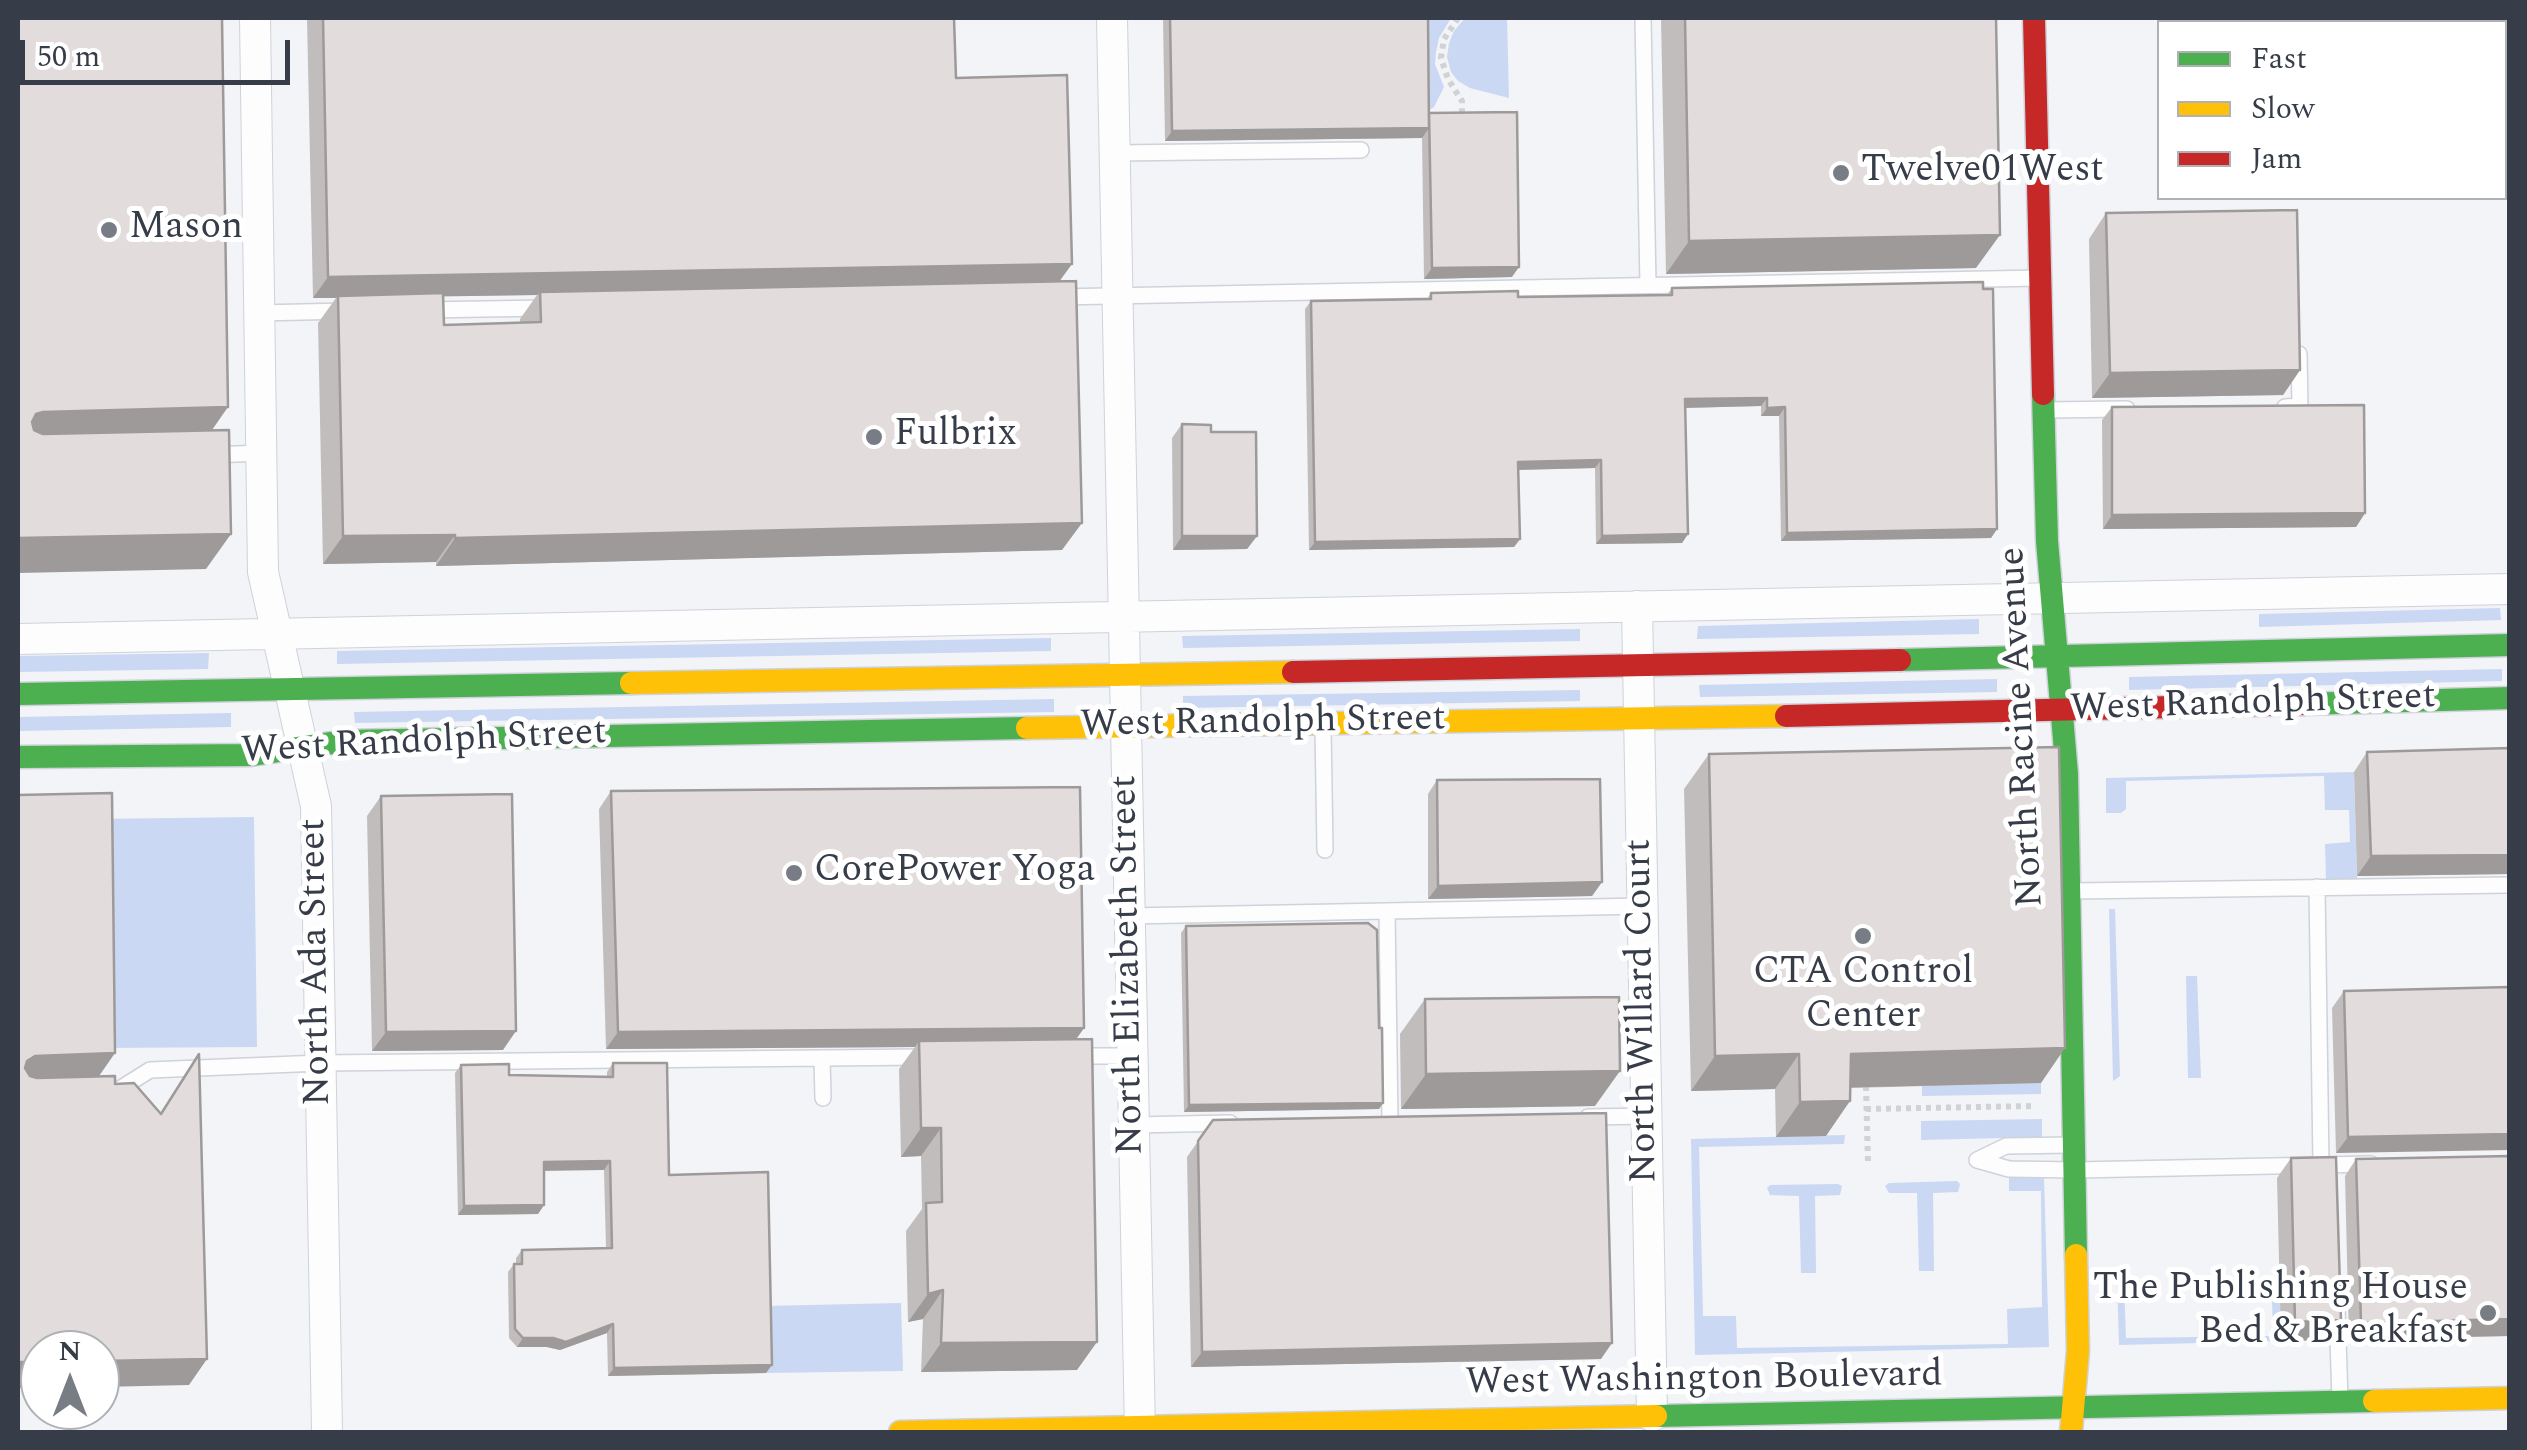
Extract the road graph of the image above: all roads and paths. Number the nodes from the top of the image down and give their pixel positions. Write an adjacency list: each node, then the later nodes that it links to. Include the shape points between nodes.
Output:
1 (255, 18): 16 (street, North Ada Street)
2 (1112, 18): 8 (street, North Elizabeth Street)
3 (1458, 18): 6 (path, via 1444,38 1441,58 1462,101)
4 (1643, 18): 10 (lane)
5 (2034, 18): 9 (street, North Racine Avenue)
6 (1462, 123)
7 (1360, 150): 8 (lane)
8 (1115, 153): 11 (street, North Elizabeth Street)
9 (2040, 278): 10 (lane); 20 (street, North Racine Avenue)
10 (1648, 285): 11 (lane)
11 (1118, 296): 12 (lane); 26 (street, North Elizabeth Street)
12 (1048, 297)
13 (557, 307): 14 (lane)
14 (410, 310)
15 (357, 311): 16 (lane)
16 (259, 313): 21 (street, North Ada Street)
17 (2298, 328): 18 (lane, via 2300,406)
18 (2262, 407)
19 (2147, 409): 20 (lane)
20 (2043, 410): 24 (street, North Racine Avenue)
21 (262, 453): 22 (lane); 27 (street, North Ada Street, via 263,572)
22 (192, 455)
23 (2510, 589): 24 (street)
24 (2052, 598): 25 (street); 30 (street, North Racine Avenue)
25 (1637, 606): 26 (street); 31 (street, North Willard Court)
26 (1124, 616): 27 (street); 32 (street, North Elizabeth Street)
27 (276, 633): 28 (street); 33 (street, North Ada Street)
28 (18, 639)
29 (2510, 646): 30 (street, West Randolph Street)
30 (2058, 656): 31 (street, West Randolph Street); 36 (street, North Racine Avenue)
31 (1638, 666): 32 (street, West Randolph Street); 37 (street, North Willard Court)
32 (1125, 675): 33 (street, West Randolph Street); 39 (street, North Elizabeth Street)
33 (289, 690): 34 (street, West Randolph Street); 40 (street, North Ada Street)
34 (18, 694)
35 (2510, 698): 36 (street, West Randolph Street)
36 (2063, 711): 37 (street, West Randolph Street); 45 (street, North Racine Avenue)
37 (1638, 719): 38 (street, West Randolph Street); 46 (street, North Willard Court)
38 (1323, 723): 39 (street, West Randolph Street); 42 (lane)
39 (1126, 728): 40 (street, West Randolph Street, via 386,739); 48 (street, North Elizabeth Street)
40 (303, 748): 41 (street, West Randolph Street, via 252,755); 53 (street, North Ada Street, via 316,806)
41 (18, 758)
42 (1324, 850)
43 (2510, 884): 44 (lane)
44 (2317, 888): 45 (lane); 68 (lane)
45 (2070, 891): 66 (street, North Racine Avenue)
46 (1643, 906): 47 (lane); 59 (street, North Willard Court)
47 (1388, 911): 48 (lane); 63 (lane)
48 (1130, 916): 50 (street, North Elizabeth Street)
49 (1060, 1056): 50 (lane)
50 (1132, 1056): 65 (street, North Elizabeth Street)
51 (934, 1057): 52 (lane)
52 (822, 1058): 53 (lane); 56 (lane)
53 (320, 1063): 55 (lane, via 150,1070 118,1090); 79 (street, North Ada Street)
54 (1866, 1086): 58 (path)
55 (102, 1090)
56 (823, 1098)
57 (2042, 1106): 58 (path)
58 (1866, 1109): 67 (path)
59 (1646, 1116): 60 (lane); 76 (street, North Willard Court)
60 (1564, 1118)
61 (1409, 1120): 63 (lane)
62 (1370, 1121): 63 (lane)
63 (1390, 1121)
64 (1254, 1123): 65 (lane)
65 (1134, 1126): 78 (street, North Elizabeth Street)
66 (2075, 1145): 70 (street, North Racine Avenue); 70 (lane, via 2006,1146 1977,1160 2009,1169)
67 (1868, 1164)
68 (2327, 1164): 69 (lane); 70 (lane); 71 (lane)
69 (2392, 1164)
70 (2076, 1170): 75 (street, North Racine Avenue)
71 (2333, 1183)
72 (2336, 1292): 74 (lane)
73 (2510, 1398): 74 (street, West Washington Boulevard)
74 (2340, 1401): 75 (street, West Washington Boulevard)
75 (2074, 1408): 76 (street, West Washington Boulevard); 81 (street, North Racine Avenue)
76 (1652, 1416): 77 (street, West Washington Boulevard)
77 (1482, 1426): 78 (street, West Washington Boulevard)
78 (1140, 1430): 80 (street, West Washington Boulevard)
79 (327, 1432)
80 (900, 1432)
81 (2072, 1432)

